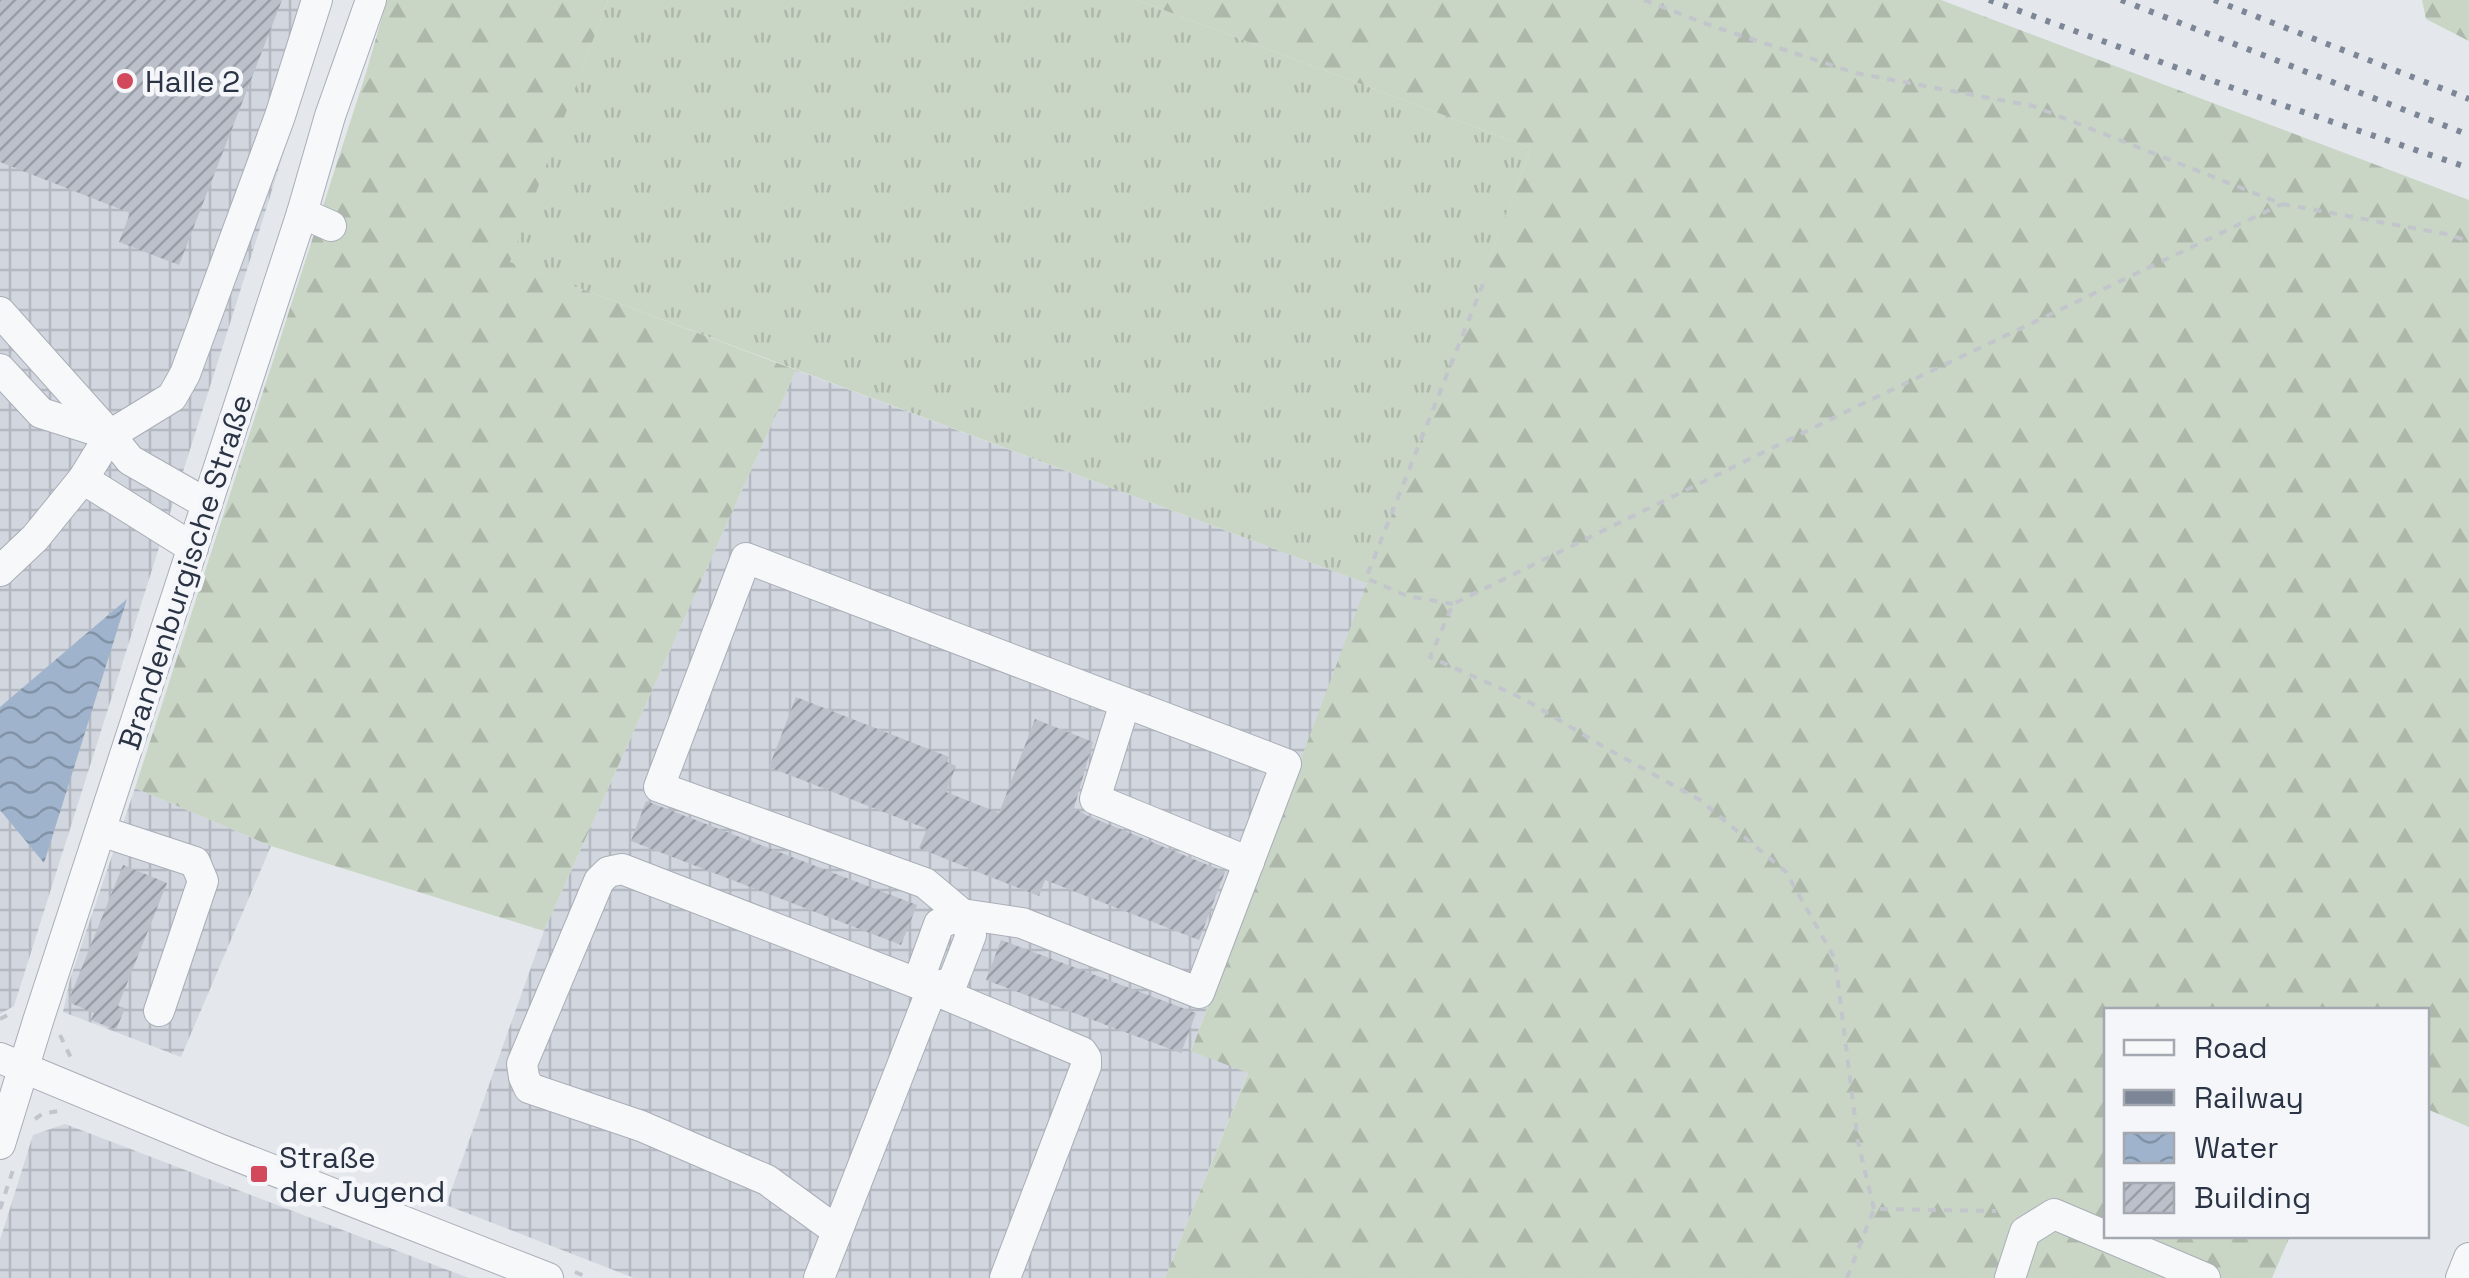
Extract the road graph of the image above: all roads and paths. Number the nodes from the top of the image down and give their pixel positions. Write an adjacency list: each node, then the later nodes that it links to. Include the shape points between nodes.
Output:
1 (317, 0): 11 (street, via 185,374 172,397)
2 (371, 0): 5 (street, Brandenburgische Straße)
3 (1644, 0): 4 (path, via 1855,73 2033,106)
4 (2282, 204): 7 (path); 16 (path)
5 (302, 213): 6 (street); 13 (street, Brandenburgische Straße)
6 (331, 226)
7 (2469, 242)
8 (1483, 284): 16 (path, via 1366,578 1406,596)
9 (0, 312): 11 (street)
10 (0, 369): 11 (street, via 41,413)
11 (110, 434): 12 (street); 13 (street, via 130,460)
12 (83, 478): 14 (street); 15 (street)
13 (207, 504): 14 (street, Brandenburgische Straße)
14 (194, 548): 18 (street, Brandenburgische Straße)
15 (0, 571)
16 (1453, 604): 27 (path, via 1430,657 1524,699 1700,800 1786,872 1835,959 1858,1142)
17 (1125, 703): 19 (street, via 1095,799); 19 (street, via 1286,764); 20 (street, via 746,558 659,787 924,883)
18 (102, 832): 22 (street, via 195,862 203,880); 25 (street, Brandenburgische Straße)
19 (1249, 862): 20 (street, via 1199,993 1022,923)
20 (962, 914): 21 (street, via 971,934 953,981)
21 (932, 989): 29 (street); 29 (street, via 622,869 599,881 522,1064 529,1088 767,1180); 35 (street, via 1086,1058)
22 (158, 1011)
23 (10, 1014): 24 (path)
24 (0, 1019)
25 (12, 1062): 26 (street, Brandenburgische Straße); 33 (street)
26 (0, 1144)
27 (1874, 1209): 28 (path); 36 (path)
28 (1996, 1210)
29 (837, 1231): 34 (street)
30 (2104, 1235): 37 (street, via 2054,1214 2025,1232)
31 (2111, 1238): 38 (street)
32 (2469, 1258): 39 (street)
33 (529, 1274)
34 (819, 1278)
35 (1005, 1278)
36 (1846, 1278)
37 (2010, 1278)
38 (2206, 1278)
39 (2461, 1278)

